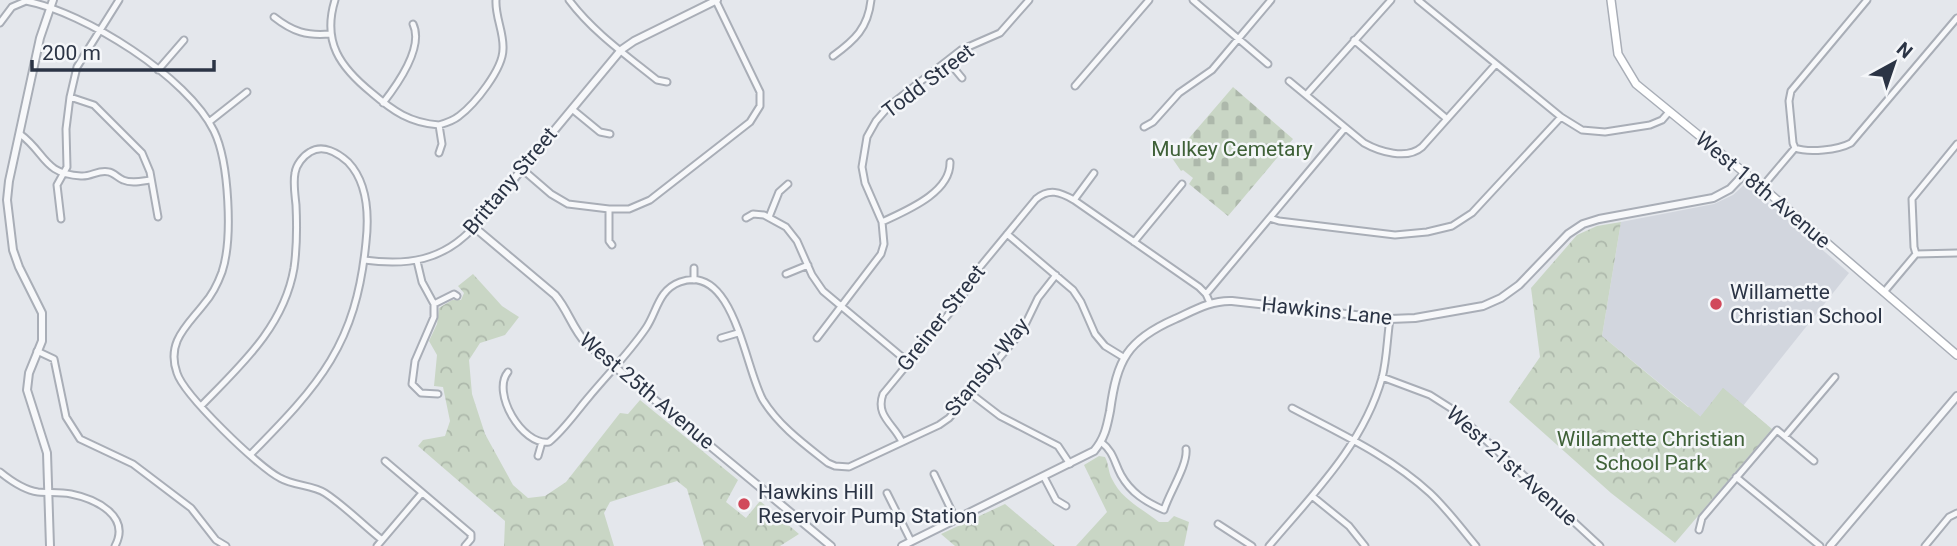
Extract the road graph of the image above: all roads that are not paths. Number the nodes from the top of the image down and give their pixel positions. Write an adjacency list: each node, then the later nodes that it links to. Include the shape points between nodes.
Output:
1 (53, 0): 16 (street)
2 (119, 0): 21 (street)
3 (335, 0): 22 (street)
4 (496, 0): 45 (street, via 503,45 500,64 467,108)
5 (569, 0): 26 (street)
6 (716, 0): 26 (street, Brittany Street); 63 (street, via 760,92 758,112 645,203)
7 (872, 0): 27 (street, via 862,31)
8 (1029, 0): 28 (street, Todd Street, via 1000,33)
9 (1149, 0): 35 (street)
10 (1193, 0): 23 (street)
11 (1271, 0): 23 (street)
12 (1391, 0): 25 (street)
13 (1418, 0): 30 (street)
14 (1611, 0): 41 (main road, West 18th Avenue, via 1615,45 1622,64 1636,84)
15 (1867, 0): 51 (street, via 1791,91)
16 (50, 8): 19 (street, via 18,3); 21 (street); 48 (street)
17 (274, 17): 22 (street, via 298,33)
18 (1957, 18): 51 (street, via 1851,143)
19 (0, 23)
20 (413, 24): 39 (street, via 416,36 409,62)
21 (99, 30): 31 (street); 38 (street, via 77,67)
22 (330, 34): 39 (street, via 346,70)
23 (1238, 39): 29 (street); 46 (street, via 1209,73 1179,93)
24 (184, 40): 31 (street)
25 (1354, 40): 37 (street); 43 (street)
26 (621, 50): 34 (street, via 657,80); 40 (street, Brittany Street)
27 (833, 56)
28 (948, 61): 32 (street); 71 (street, Todd Street, via 889,106 867,137 863,174)
29 (1268, 64)
30 (1496, 64): 42 (street); 43 (street)
31 (158, 70): 44 (street)
32 (962, 78)
33 (1289, 81): 37 (street)
34 (667, 82)
35 (1075, 86)
36 (247, 92): 44 (street)
37 (1306, 95): 47 (street)
38 (70, 97): 55 (street); 58 (street, via 94,105 127,138 147,161)
39 (383, 103): 45 (street, via 412,121)
40 (572, 108): 49 (street, Brittany Street, via 600,132); 54 (street, Brittany Street)
41 (1669, 112): 42 (street, via 1650,125 1597,132 1581,130); 57 (main road, West 18th Avenue)
42 (1561, 117): 69 (street, via 1472,213 1452,226 1395,235)
43 (1447, 119): 47 (street, via 1422,147 1409,154 1374,148)
44 (209, 122): 106 (street, via 225,164 226,254 216,287 179,334 173,355 180,382)
45 (439, 125): 52 (street)
46 (1144, 127)
47 (1345, 128): 69 (street)
48 (20, 134): 55 (street, via 47,165); 65 (street, via 9,181)
49 (610, 134)
50 (1957, 144): 77 (street, via 1912,199)
51 (1795, 148): 61 (street)
52 (439, 153)
53 (950, 162): 71 (street, via 948,174 926,200)
54 (522, 169): 63 (street, via 562,202); 72 (street, Brittany Street)
55 (64, 173): 58 (street, via 109,172 134,182); 70 (street, via 57,184)
56 (1094, 173): 62 (street)
57 (1745, 173): 61 (main road, West 18th Avenue); 91 (street, Hawkins Lane, via 1730,190 1713,198 1583,224 1561,240 1519,285 1492,303)
58 (151, 180): 67 (street)
59 (788, 184): 66 (street, via 779,192)
60 (1182, 184): 74 (street)
61 (1762, 187): 85 (main road, West 18th Avenue)
62 (1074, 200): 73 (street, Greiner Street, via 1049,189); 74 (street)
63 (609, 209): 75 (street)
64 (0, 217): 65 (street)
65 (8, 217): 95 (street, via 19,267 42,313 43,341)
66 (769, 217): 68 (street, via 755,214); 80 (street, via 794,236)
67 (158, 218)
68 (746, 218)
69 (1270, 218): 86 (street)
70 (61, 219)
71 (882, 222): 90 (street, Todd Street, via 883,250)
72 (474, 227): 79 (street, Brittany Street, via 448,248); 99 (street, West 25th Avenue, via 555,295 578,335)
73 (1007, 234): 83 (street); 98 (street, Greiner Street)
74 (1134, 242): 86 (street)
75 (612, 245)
76 (1957, 253): 77 (street)
77 (1916, 254): 85 (street)
78 (364, 260): 79 (street, Brittany Street); 106 (street, via 367,208 362,183 338,154 319,149 303,157 296,170 296,250 281,310 254,352); 114 (street, via 352,315 331,362 306,397)
79 (417, 261): 89 (street)
80 (808, 265): 82 (street); 90 (street, via 823,291)
81 (694, 268): 84 (street)
82 (786, 274)
83 (1056, 275): 97 (street, via 1077,295 1098,339); 103 (street, Stansby Way, via 1022,331)
84 (694, 280): 92 (street, Stansby Way, via 721,294); 99 (street, via 679,282 666,291 648,326)
85 (1884, 292): 96 (main road, West 18th Avenue)
86 (1206, 294): 88 (street)
87 (457, 296): 89 (street)
88 (1210, 303): 91 (street, Hawkins Lane, via 1232,301); 97 (street, Hawkins Lane, via 1148,332)
89 (435, 304): 104 (street, via 411,379 419,392)
90 (841, 307): 94 (street, Todd Street); 98 (street)
91 (1390, 319): 101 (street)
92 (738, 332): 93 (street); 111 (street, Stansby Way, via 764,402 784,426 828,463 849,467)
93 (721, 338)
94 (817, 338)
95 (37, 351): 123 (street, via 27,390 44,438); 137 (street, via 54,359 66,417 80,439 133,464 191,508)
96 (1957, 355)
97 (1123, 357): 112 (street, Hawkins Lane)
98 (908, 362): 111 (street, Greiner Street, via 883,394 877,410)
99 (614, 366): 110 (street, via 555,437); 139 (street, West 25th Avenue)
100 (508, 372): 110 (street, via 504,386 511,413 523,431)
101 (1382, 377): 109 (street); 145 (street, West 21st Avenue, via 1430,395 1452,409)
102 (1835, 377): 108 (street)
103 (970, 393): 111 (street, Stansby Way, via 942,423); 118 (street, via 995,413 1058,446)
104 (439, 394)
105 (1957, 396): 147 (street)
106 (201, 406): 114 (street)
107 (1292, 408): 109 (street)
108 (1785, 436): 117 (street); 122 (street, via 1776,430)
109 (1354, 441): 126 (street); 144 (street, via 1428,492)
110 (542, 442): 115 (street)
111 (902, 442)
112 (1101, 442): 113 (street, via 1130,488 1164,510 1186,461); 118 (street)
113 (1186, 449)
114 (250, 455): 132 (street, via 283,480 324,492)
115 (538, 456)
116 (385, 461): 124 (street)
117 (1814, 461)
118 (1070, 464): 121 (street)
119 (0, 472): 123 (street, via 17,484)
120 (934, 474): 129 (street)
121 (1044, 477): 127 (street, via 1056,500); 129 (street)
122 (1736, 477): 131 (street, via 1702,518); 146 (street)
123 (49, 492): 135 (street); 136 (street, via 80,496 114,514 120,528)
124 (422, 493): 132 (street); 134 (street, via 471,534)
125 (887, 493): 133 (street)
126 (1312, 496): 142 (street); 143 (street, via 1349,526)
127 (1066, 506)
128 (1957, 513): 148 (street)
129 (956, 520): 133 (street)
130 (1219, 524): 141 (street)
131 (1699, 530)
132 (382, 540): 138 (street)
133 (911, 541): 140 (street)
134 (469, 544)
135 (50, 546)
136 (116, 546)
137 (226, 546)
138 (377, 546)
139 (831, 546)
140 (902, 546)
141 (1252, 546)
142 (1269, 546)
143 (1365, 546)
144 (1476, 546)
145 (1600, 546)
146 (1819, 546)
147 (1830, 546)
148 (1925, 546)

